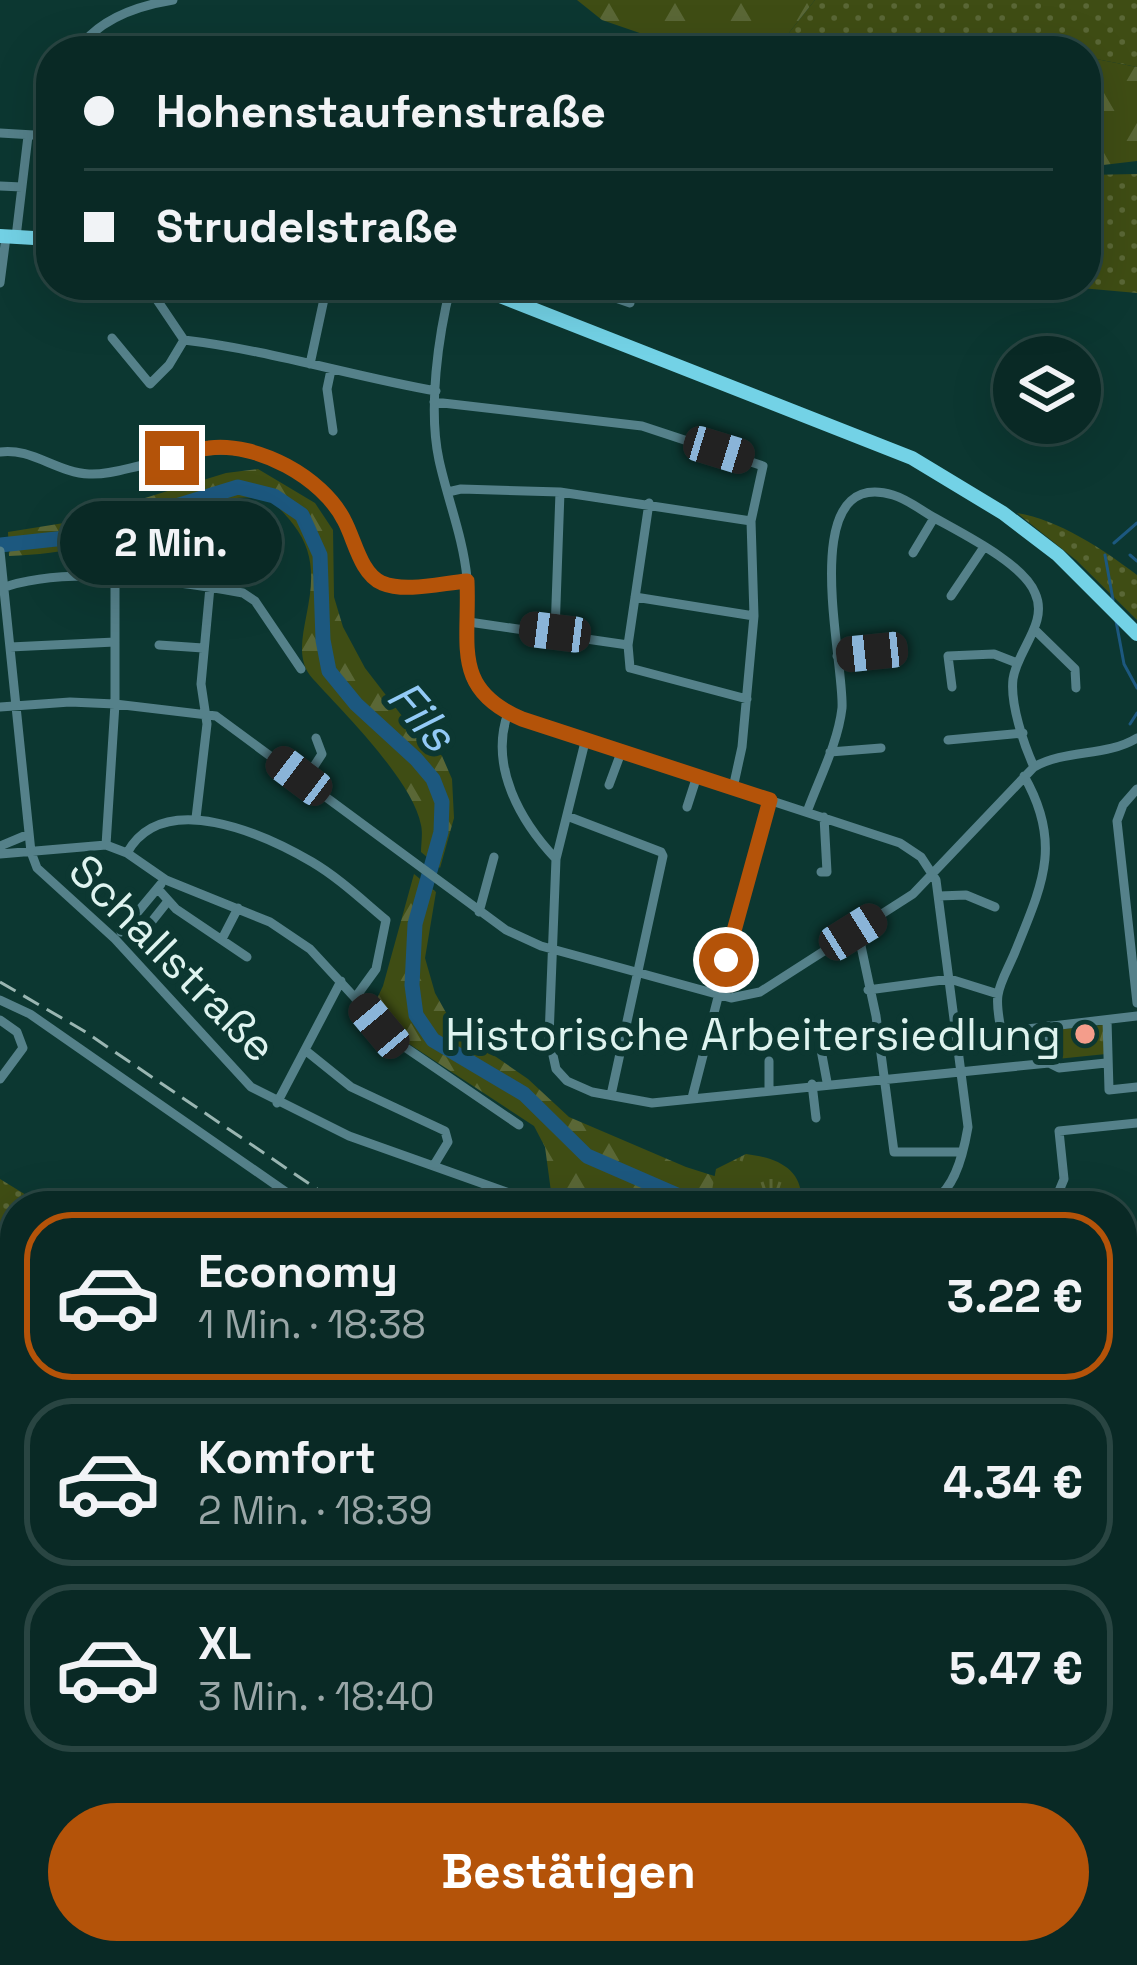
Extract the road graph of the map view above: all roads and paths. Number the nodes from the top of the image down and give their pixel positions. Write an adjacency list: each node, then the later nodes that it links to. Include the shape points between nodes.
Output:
1 (172, 0): 2 (street, via 147,4)
2 (89, 36)
3 (0, 133): 4 (street)
4 (28, 136): 5 (street); 7 (street)
5 (36, 136)
6 (0, 186): 7 (street)
7 (22, 187): 8 (street)
8 (7, 237): 9 (street)
9 (0, 283)
10 (158, 300): 17 (street)
11 (324, 300): 18 (street)
12 (449, 300): 20 (street)
13 (515, 300): 42 (main road, via 912,458 1058,555)
14 (621, 300): 15 (street)
15 (630, 303)
16 (112, 338): 17 (street, via 150,384)
17 (184, 340): 18 (street)
18 (310, 364): 19 (street)
19 (331, 370): 20 (street); 21 (street)
20 (435, 396): 23 (street); 27 (street, via 642,426 764,466)
21 (333, 431)
22 (0, 452): 33 (street, via 89,474 210,448 244,450 299,473 332,500 379,582)
23 (448, 492): 24 (street); 33 (street)
24 (560, 492): 25 (street); 41 (street)
25 (649, 503): 27 (street); 37 (street)
26 (934, 518): 28 (street); 30 (street); 49 (street, via 896,495 850,501 836,521)
27 (751, 520): 38 (street)
28 (984, 547): 36 (street); 40 (street, via 1035,591)
29 (0, 551): 31 (street)
30 (913, 553)
31 (2, 563): 35 (street)
32 (115, 578): 34 (street); 35 (street); 43 (street)
33 (467, 581): 39 (street)
34 (210, 587): 47 (street); 51 (street, via 255,602)
35 (2, 589): 46 (street)
36 (951, 596)
37 (635, 597): 38 (street); 45 (street)
38 (754, 616): 54 (street)
39 (469, 622): 41 (street); 58 (street, via 472,680)
40 (1034, 629): 50 (street); 53 (street, via 1075,669)
41 (555, 632): 45 (street)
42 (1137, 634)
43 (115, 642): 46 (street); 55 (street)
44 (159, 645): 47 (street)
45 (628, 645): 54 (street, via 633,671)
46 (10, 646): 56 (street)
47 (203, 648): 59 (street)
48 (872, 652): 49 (street)
49 (837, 656): 67 (street, via 842,701)
50 (1017, 663): 52 (street, via 994,654 948,656); 60 (street, via 1012,684)
51 (301, 669)
52 (952, 687)
53 (1076, 688)
54 (747, 699): 74 (street)
55 (115, 704): 56 (street); 59 (street); 83 (street)
56 (17, 706): 57 (street); 82 (street)
57 (0, 707)
58 (508, 713): 62 (street); 88 (street, via 500,748 506,778)
59 (206, 714): 72 (street); 80 (street)
60 (1023, 733): 63 (street); 69 (street)
61 (316, 738): 72 (street, via 322,754)
62 (586, 738): 66 (street); 79 (street)
63 (948, 740)
64 (1133, 740): 68 (street); 69 (street)
65 (881, 748): 67 (street)
66 (622, 750): 70 (street); 73 (street)
67 (830, 752): 78 (street)
68 (1137, 757)
69 (1034, 767): 71 (street)
70 (697, 776): 74 (street); 77 (street)
71 (1024, 776): 90 (street); 110 (street, via 1042,814 1046,863)
72 (305, 780): 96 (street)
73 (609, 785)
74 (734, 788): 76 (street)
75 (1137, 789): 113 (street, via 1117,821)
76 (770, 800): 78 (street); 109 (street)
77 (687, 807)
78 (807, 812): 81 (street)
79 (567, 816): 88 (street); 104 (street, via 661,852)
80 (196, 818): 86 (street, via 149,830); 111 (street, via 308,860 386,920 376,969)
81 (824, 818): 89 (street, via 827,872); 90 (street, via 911,849)
82 (29, 834): 84 (street); 85 (street)
83 (106, 845): 85 (street); 86 (street)
84 (0, 850): 85 (street)
85 (31, 853): 132 (street, Schallstraße, via 216,1054)
86 (127, 853): 91 (street)
87 (494, 857): 96 (street)
88 (556, 859): 102 (street)
89 (820, 872)
90 (934, 874): 92 (street); 100 (street)
91 (161, 884): 93 (street); 94 (street); 97 (street)
92 (939, 896): 95 (street); 105 (street)
93 (168, 901): 98 (street); 101 (street)
94 (238, 908): 101 (street); 106 (street, via 292,935)
95 (994, 908)
96 (479, 912): 102 (street)
97 (132, 920): 98 (street); 99 (street)
98 (145, 930): 107 (street, via 149,943)
99 (121, 932)
100 (853, 932): 108 (street); 109 (street, via 752,996)
101 (222, 939): 103 (street)
102 (554, 949): 104 (street); 130 (street, via 549,1037 556,1070 575,1086)
103 (247, 957)
104 (637, 973): 109 (street); 130 (street)
105 (950, 979): 108 (street); 110 (street); 123 (street)
106 (341, 981): 111 (street); 119 (street)
107 (204, 984)
108 (868, 990): 125 (street)
109 (716, 994): 131 (street)
110 (998, 994): 117 (street, via 1001,1032)
111 (356, 998): 135 (street, via 392,1039)
112 (0, 1000): 138 (street)
113 (1137, 1003)
114 (1137, 1016): 116 (street)
115 (0, 1020): 124 (street, via 23,1048)
116 (1107, 1020): 117 (street); 122 (street)
117 (1048, 1026): 121 (street)
118 (819, 1039): 126 (street)
119 (305, 1051): 132 (street); 137 (street, via 350,1087 445,1131 448,1142)
120 (769, 1061): 129 (street)
121 (1052, 1063): 122 (street); 123 (street)
122 (1106, 1063): 128 (street, via 1108,1090)
123 (961, 1071): 125 (street); 136 (street, via 968,1127)
124 (0, 1079)
125 (885, 1079): 126 (street); 136 (street, via 894,1152)
126 (827, 1082): 127 (street)
127 (812, 1084): 129 (street); 133 (street)
128 (1137, 1087)
129 (769, 1088): 131 (street)
130 (611, 1095): 131 (street, via 652,1103)
131 (692, 1098)
132 (277, 1103): 137 (street, Schallstraße)
133 (816, 1118)
134 (1137, 1123): 141 (street, via 1059,1131)
135 (518, 1125)
136 (962, 1152): 140 (street)
137 (434, 1165): 139 (street, Schallstraße)
138 (284, 1191)
139 (505, 1191)
140 (945, 1191)
141 (1059, 1191)

